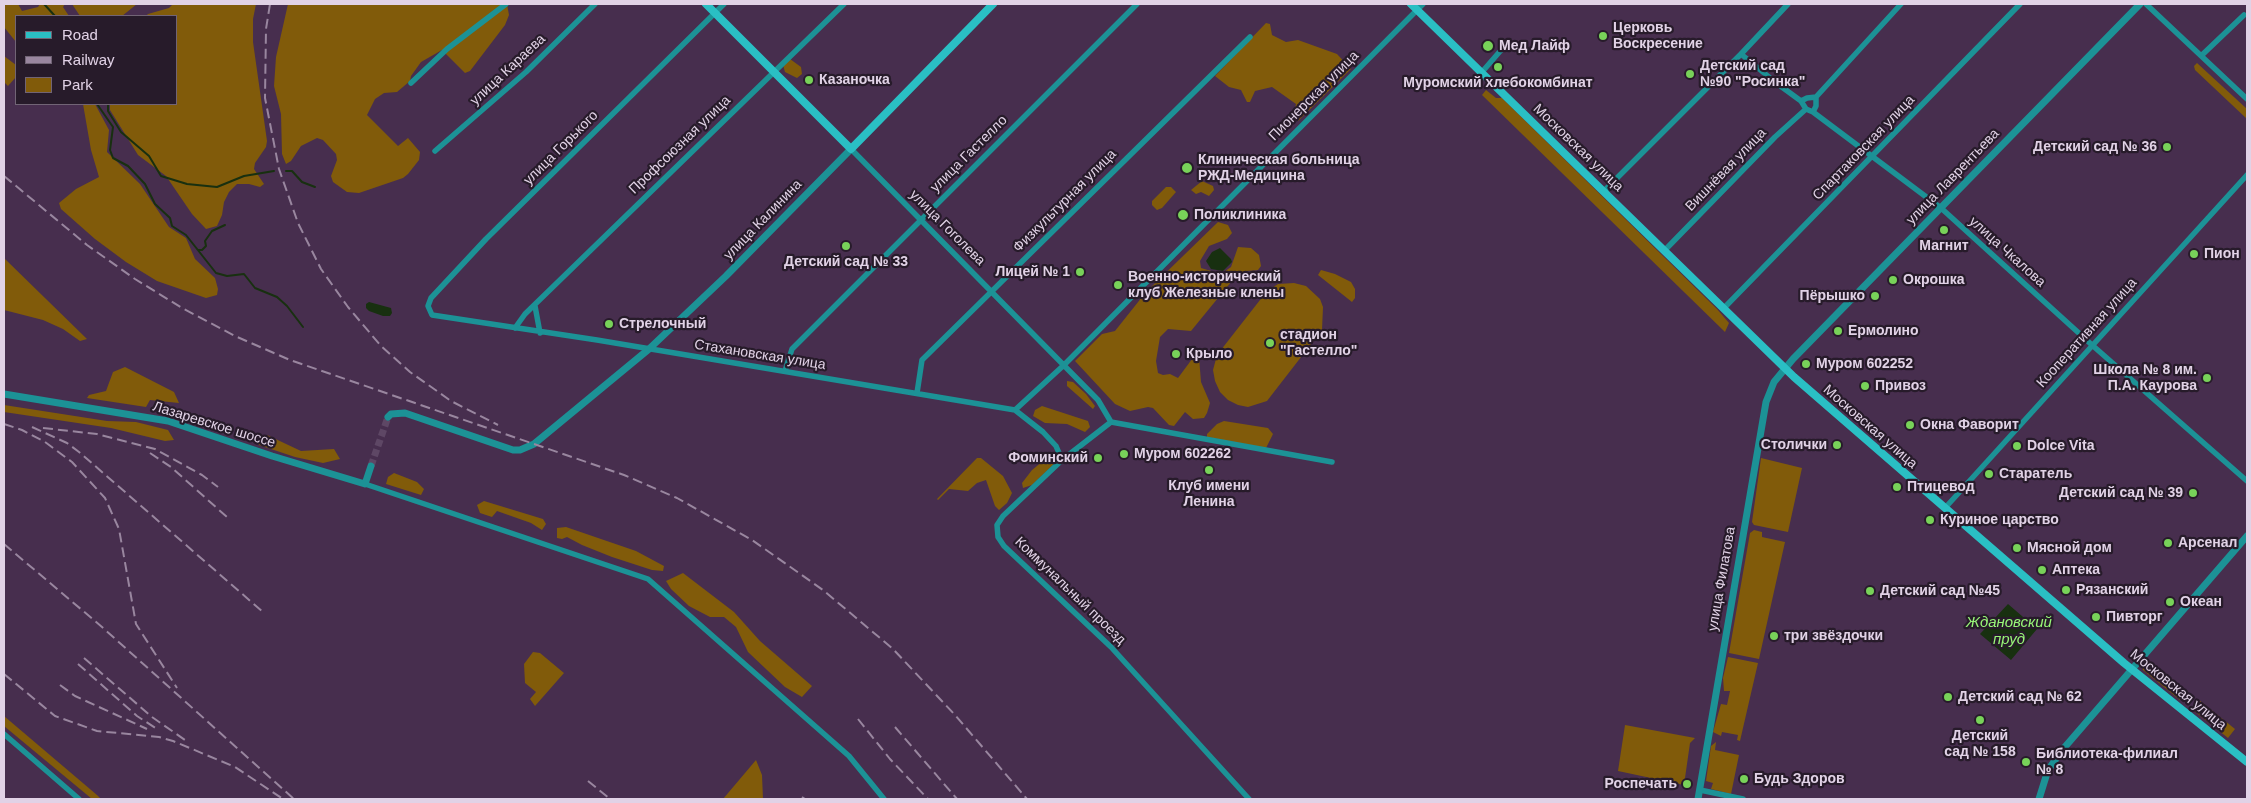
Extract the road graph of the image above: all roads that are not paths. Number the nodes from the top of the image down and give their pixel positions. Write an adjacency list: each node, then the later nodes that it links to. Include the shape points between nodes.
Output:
1 (506, 4): 22 (street, via 447,49)
2 (595, 4): 28 (street, улица Караева, via 526,72)
3 (706, 4): 14 (main road, улица Гоголева)
4 (724, 4): 14 (street, улица Горького)
5 (844, 4): 20 (street, Профсоюзная улица)
6 (993, 4): 27 (main road, улица Калинина)
7 (1137, 4): 33 (street, улица Гастелло)
8 (1788, 4): 18 (street)
9 (1901, 4): 23 (street)
10 (2020, 4): 29 (street, Спартаковская улица)
11 (2140, 4): 32 (street, улица Лаврентьева)
12 (2146, 4): 19 (street)
13 (1417, 6): 21 (main road, Московская улица); 43 (street, Пионерская улица)
14 (715, 13): 20 (main road, улица Гоголева); 38 (street, улица Горького, via 486,239 431,298 428,306)
15 (2244, 15): 19 (street)
16 (1250, 37): 35 (street, Физкультурная улица)
17 (1502, 49): 21 (street)
18 (1741, 54): 25 (street, улица Чкалова); 31 (street)
19 (2202, 55): 24 (street)
20 (772, 72): 27 (main road, улица Гоголева); 36 (street, Профсоюзная улица)
21 (1482, 72): 31 (main road, Московская улица)
22 (411, 83)
23 (1816, 97): 25 (street); 26 (street, via 1816,106)
24 (2247, 99)
25 (1801, 101): 26 (street, улица Чкалова)
26 (1809, 110): 29 (street, улица Чкалова); 34 (street, Вишнёвая улица, via 1775,137)
27 (851, 149): 33 (street, улица Гоголева); 42 (street, улица Калинина)
28 (436, 151)
29 (1873, 156): 32 (street, улица Чкалова); 37 (street, Спартаковская улица)
30 (2247, 175): 41 (street, Кооперативная улица)
31 (1604, 191): 34 (main road, Московская улица)
32 (1941, 208): 41 (street, улица Чкалова); 44 (street, улица Лаврентьева)
33 (921, 220): 35 (street, улица Гоголева); 45 (street, улица Гастелло, via 792,349)
34 (1665, 250): 37 (main road, Московская улица)
35 (992, 292): 43 (street, улица Гоголева); 46 (street, Физкультурная улица, via 922,360)
36 (535, 306): 39 (street, Профсоюзная улица); 40 (street)
37 (1724, 308): 44 (main road, Московская улица)
38 (432, 315): 39 (street, Стахановская улица)
39 (515, 328): 40 (street, Стахановская улица)
40 (540, 333): 42 (street, Стахановская улица)
41 (2092, 345): 54 (street, улица Чкалова); 56 (street, Кооперативная улица)
42 (649, 350): 45 (street, Стахановская улица); 49 (street, улица Калинина, via 538,441 520,450 405,413)
43 (1064, 365): 48 (street, Пионерская улица); 50 (street, улица Гоголева, via 1098,400)
44 (1785, 368): 56 (main road, Московская улица); 62 (street, улица Филатова, via 1774,382 1766,402)
45 (785, 371): 46 (street, Стахановская улица)
46 (917, 393): 48 (street, Стахановская улица)
47 (4, 394): 55 (street, Лазаревское шоссе, via 168,421)
48 (1015, 410): 51 (street, Стахановская улица, via 1043,432 1056,446)
49 (388, 417)
50 (1111, 422): 51 (street, Коммунальный проезд); 52 (street)
51 (1062, 460): 61 (street, Коммунальный проезд, via 1004,516 998,524 998,537 1111,647)
52 (1332, 462)
53 (371, 466): 55 (street)
54 (2247, 481)
55 (365, 484): 64 (street, via 648,579 849,756)
56 (1945, 508): 58 (main road, Московская улица)
57 (2247, 536): 58 (street)
58 (2131, 669): 60 (main road, Московская улица); 69 (street, via 2055,760 2048,770)
59 (4, 734): 63 (street)
60 (2247, 762)
61 (1238, 786): 65 (street); 66 (street)
62 (1700, 790): 67 (street, улица Филатова); 68 (street)
63 (79, 799)
64 (884, 799)
65 (1249, 799)
66 (1253, 799)
67 (1698, 799)
68 (1743, 799)
69 (2039, 799)

